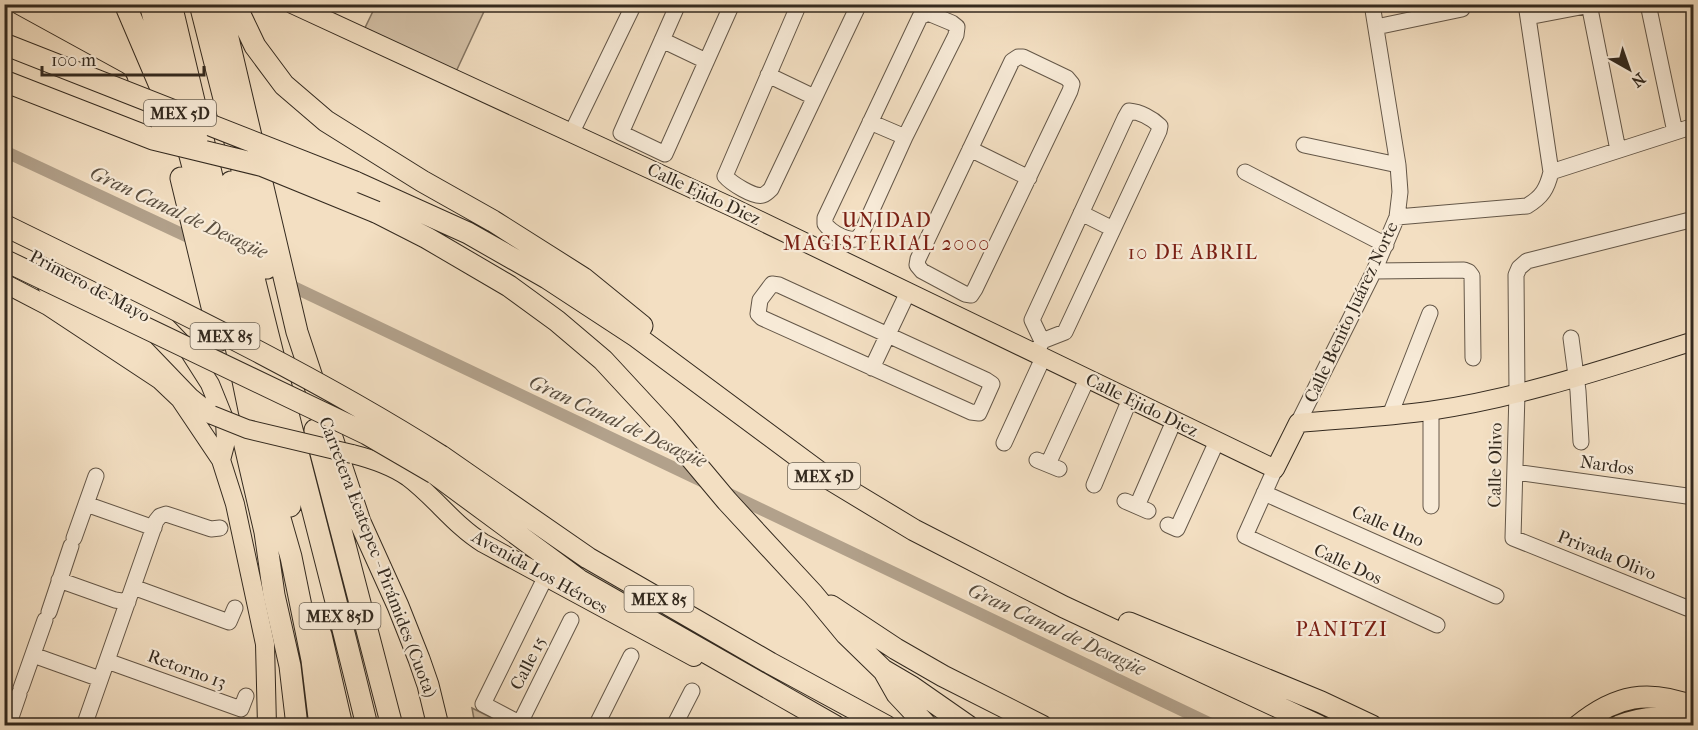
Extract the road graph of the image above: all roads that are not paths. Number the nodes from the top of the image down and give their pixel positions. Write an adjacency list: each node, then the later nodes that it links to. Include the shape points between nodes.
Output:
1 (125, 4): 28 (highway)
2 (140, 4): 28 (highway, Carretera Ecatepec - Pirámides (Cuota))
3 (150, 4): 51 (highway)
4 (171, 4): 51 (highway, MEX 85D)
5 (189, 4): 51 (highway, MEX 85D)
6 (200, 4): 51 (highway)
7 (220, 4): 51 (highway, Carretera Ecatepec - Pirámides (Cuota))
8 (235, 4): 79 (highway, via 255,46 284,85 326,121 582,278)
9 (292, 4): 32 (main road, Calle Ejido Diez)
10 (634, 4): 32 (street)
11 (678, 4): 22 (street)
12 (732, 4): 25 (street)
13 (799, 4): 26 (street)
14 (859, 4): 29 (street)
15 (1372, 4): 21 (street, Calle Benito Juárez Norte)
16 (1648, 4): 33 (street)
17 (1591, 5): 19 (street); 37 (street)
18 (1462, 9): 21 (street)
19 (1527, 11): 42 (street)
20 (4, 20): 28 (highway, bridge, via 105,74)
21 (1376, 27): 39 (street, Calle Benito Juárez Norte)
22 (662, 40): 25 (street); 38 (street, via 621,133)
23 (4, 44): 28 (highway, MEX 5D, bridge)
24 (4, 60): 40 (highway, MEX 5D, bridge)
25 (706, 61): 38 (street, via 664,154)
26 (768, 75): 29 (street); 44 (street, via 724,176)
27 (4, 81): 40 (highway, bridge, via 153,139)
28 (151, 92): 51 (highway, Carretera Ecatepec - Pirámides (Cuota)); 79 (highway, MEX 5D, bridge, via 468,233 547,278 637,337)
29 (814, 97): 44 (street, via 771,189 760,196)
30 (870, 122): 34 (street); 34 (street, via 920,17 928,13 952,23 957,27 956,35); 52 (street, via 825,218 829,229)
31 (1694, 126): 33 (street)
32 (572, 132): 38 (main road, Calle Ejido Diez)
33 (1675, 132): 37 (street)
34 (905, 137): 52 (street, via 861,234 852,240)
35 (1304, 145): 39 (street)
36 (970, 149): 43 (street); 43 (street, via 1012,61 1023,57 1067,78 1072,84 1070,91); 60 (street, via 917,264)
37 (1618, 150): 42 (street)
38 (640, 154): 45 (main road, Calle Ejido Diez)
39 (1398, 165): 47 (street, Calle Benito Juárez Norte)
40 (264, 166): 107 (highway, MEX 5D, bridge, via 376,212 427,238 509,286 557,321 603,360)
41 (1245, 172): 54 (street)
42 (1551, 172): 47 (street, via 1548,186 1527,206)
43 (1029, 178): 60 (street, via 975,288 970,294)
44 (746, 191): 45 (street)
45 (736, 209): 55 (main road, Calle Ejido Diez)
46 (1081, 213): 50 (street); 50 (street, via 1129,111 1155,121 1159,131); 71 (street, via 1032,320)
47 (1397, 218): 54 (street, Calle Benito Juárez Norte)
48 (1694, 219): 77 (street, Calle Olivo, via 1527,261 1519,268)
49 (4, 225): 137 (highway, MEX 85, bridge, via 376,415 588,558)
50 (1113, 229): 71 (street, via 1065,332)
51 (234, 232): 62 (highway, MEX 85D); 62 (highway, Carretera Ecatepec - Pirámides (Cuota)); 67 (highway, MEX 85D); 67 (highway, Carretera Ecatepec - Pirámides (Cuota))
52 (843, 236): 55 (street)
53 (4, 242): 87 (main road, Primero de Mayo, via 113,294 165,326 189,351 210,384 225,421 226,441)
54 (1386, 246): 57 (street, Calle Benito Juárez Norte)
55 (833, 256): 61 (main road, Calle Ejido Diez)
56 (4, 258): 66 (main road); 72 (highway, MEX 85, bridge)
57 (1374, 270): 73 (street, via 1469,272); 83 (street, Calle Benito Juárez Norte)
58 (4, 272): 72 (highway, bridge, via 106,320)
59 (4, 283): 64 (main road, Primero de Mayo)
60 (946, 285): 63 (street)
61 (908, 292): 63 (main road, Calle Ejido Diez); 68 (street)
62 (226, 297): 101 (highway, Carretera Ecatepec - Pirámides (Cuota)); 128 (highway, via 249,410 291,557 312,660); 129 (highway, MEX 85D)
63 (934, 305): 71 (main road, Calle Ejido Diez)
64 (48, 306): 66 (main road); 87 (main road, Primero de Mayo, via 160,380 180,399)
65 (1430, 313): 81 (street)
66 (84, 315): 104 (main road, Avenida Los Héroes, bridge, via 141,346 212,415 248,429 383,463 409,478 469,534)
67 (280, 324): 130 (highway, MEX 85D, via 326,555); 131 (highway, via 313,425); 132 (highway, Carretera Ecatepec - Pirámides (Cuota), via 419,659)
68 (887, 334): 74 (street); 74 (street, via 986,380 992,384 987,398 979,413 971,412); 74 (street, via 779,285 772,284 760,300 758,314 762,318)
69 (1571, 338): 76 (street)
70 (1694, 341): 76 (main road)
71 (1040, 351): 75 (main road, Calle Ejido Diez); 86 (street)
72 (205, 356): 136 (highway, MEX 85, bridge, via 367,434 434,473 579,580)
73 (1473, 358)
74 (872, 368)
75 (1087, 378): 78 (main road, Calle Ejido Diez); 88 (street)
76 (1576, 378): 77 (main road); 85 (street)
77 (1517, 393): 80 (main road); 90 (street, Calle Olivo)
78 (1130, 399): 82 (main road, Calle Ejido Diez); 92 (street)
79 (732, 407): 109 (highway, MEX 5D, via 833,481 914,530)
80 (1431, 411): 81 (main road); 97 (street)
81 (1390, 415): 83 (main road)
82 (1174, 421): 84 (main road, Calle Ejido Diez); 96 (street)
83 (1298, 423): 89 (main road, Calle Benito Juárez Norte)
84 (1217, 441): 89 (main road, Calle Ejido Diez); 99 (street, via 1178,529)
85 (1581, 442)
86 (1004, 443)
87 (221, 460): 125 (main road, Primero de Mayo, via 265,644)
88 (1048, 464)
89 (1275, 469): 93 (street, Calle Benito Juárez Norte)
90 (1515, 472): 94 (street, Nardos); 103 (street, Calle Olivo)
91 (96, 476): 95 (street)
92 (1094, 485)
93 (1264, 493): 102 (street, Calle Benito Juárez Norte); 108 (street, Calle Uno)
94 (1694, 497)
95 (86, 504): 98 (street); 105 (street)
96 (1137, 506)
97 (1431, 506)
98 (157, 522): 100 (street, via 166,514); 106 (street)
99 (1168, 525)
100 (220, 528)
101 (265, 532): 126 (highway, Carretera Ecatepec - Pirámides (Cuota)); 127 (highway, via 294,632)
102 (1245, 536): 113 (street, Calle Dos)
103 (1513, 538): 111 (street, Privada Olivo)
104 (546, 576): 122 (street, via 483,704); 135 (main road, Avenida Los Héroes)
105 (59, 580): 106 (street, via 115,600); 114 (street)
106 (130, 594): 110 (street, via 229,622); 116 (street)
107 (813, 594): 117 (highway); 140 (highway, MEX 5D, via 942,676)
108 (1496, 596)
109 (1064, 607): 141 (highway, MEX 5D); 142 (highway, via 1112,616)
110 (235, 608)
111 (1687, 608)
112 (571, 620): 122 (street, Calle 15)
113 (1437, 626)
114 (33, 655): 118 (street); 123 (street)
115 (631, 656): 133 (street)
116 (107, 661): 118 (street); 120 (street, Retorno 13, via 241,709)
117 (883, 670): 138 (highway, via 897,694); 139 (highway)
118 (100, 679): 124 (street)
119 (692, 692): 134 (street)
120 (246, 696)
121 (1694, 707): 143 (highway, via 1670,699 1634,697 1613,702)
122 (522, 724)
123 (8, 726)
124 (84, 726)
125 (267, 726)
126 (297, 726)
127 (308, 726)
128 (320, 726)
129 (342, 726)
130 (367, 726)
131 (392, 726)
132 (438, 726)
133 (596, 726)
134 (674, 726)
135 (819, 726)
136 (835, 726)
137 (886, 726)
138 (927, 726)
139 (968, 726)
140 (1042, 726)
141 (1319, 726)
142 (1372, 726)
143 (1578, 726)
144 (1619, 726): 145 (highway, via 1637,718 1659,717)
145 (1692, 726)

